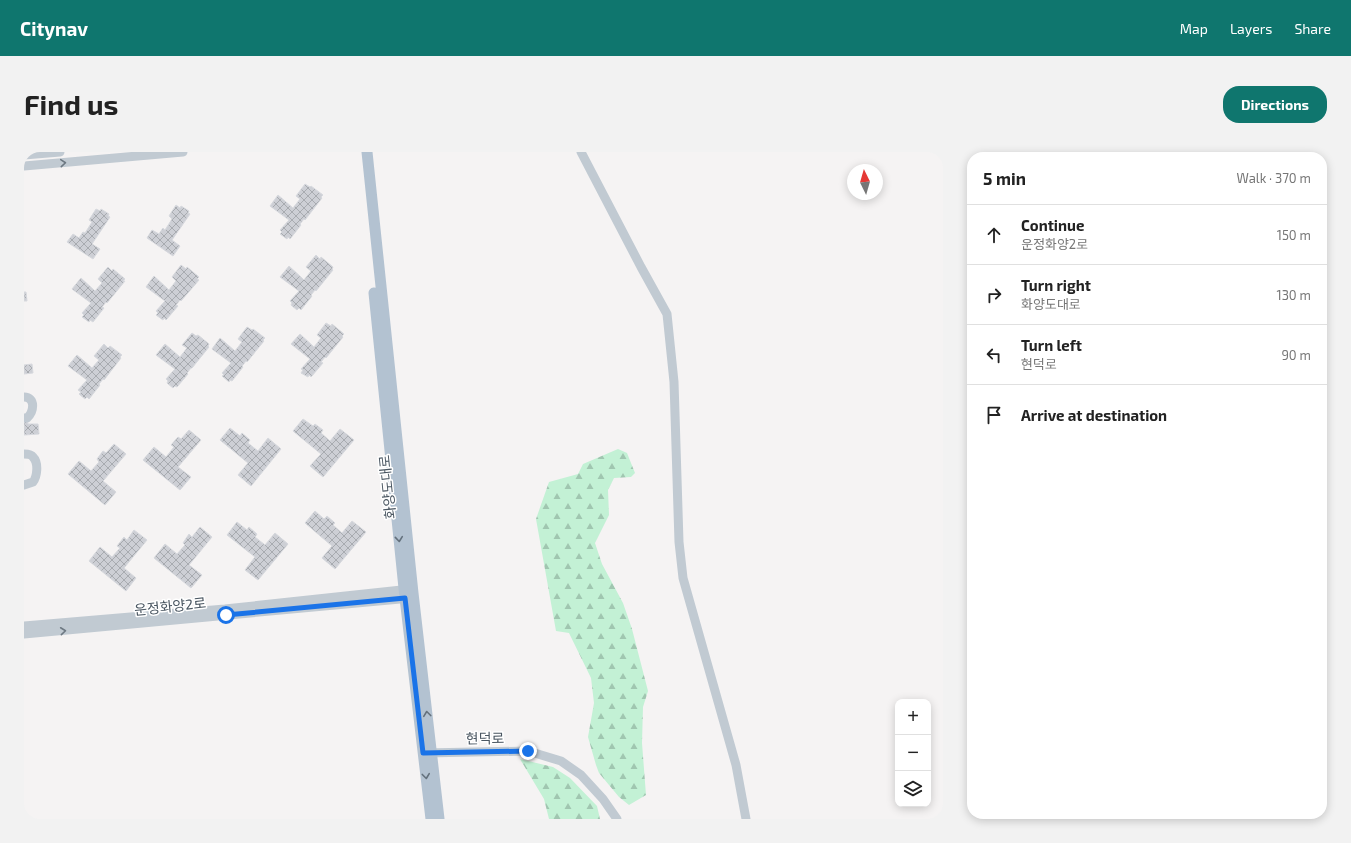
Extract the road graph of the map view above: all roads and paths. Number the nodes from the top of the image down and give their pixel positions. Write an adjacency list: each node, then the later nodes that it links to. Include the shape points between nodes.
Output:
1 (60, 152): 6 (street)
2 (184, 152): 7 (street, one-way to 2)
3 (360, 152): 12 (main road, 화양도대로, one-way to 12)
4 (367, 152): 12 (main road, 화양도대로)
5 (581, 152): 19 (street, via 667,314 674,382 679,542 683,578 736,765)
6 (24, 155)
7 (24, 166)
8 (24, 397): 9 (street, via 31,400 33,410 28,418)
9 (24, 418)
10 (24, 454): 11 (street, via 34,457 37,475 33,482)
11 (24, 485)
12 (409, 594): 13 (street, 운정화양2로); 14 (street, 운정화양2로, one-way to 12); 15 (main road, 화양도대로)
13 (24, 626)
14 (24, 634)
15 (427, 753): 16 (main road, 화양도대로, one-way to 16); 17 (main road, 화양도대로); 18 (street, 현덕로, via 528,751 561,761 581,775)
16 (431, 819)
17 (439, 819)
18 (617, 819)
19 (746, 819)

